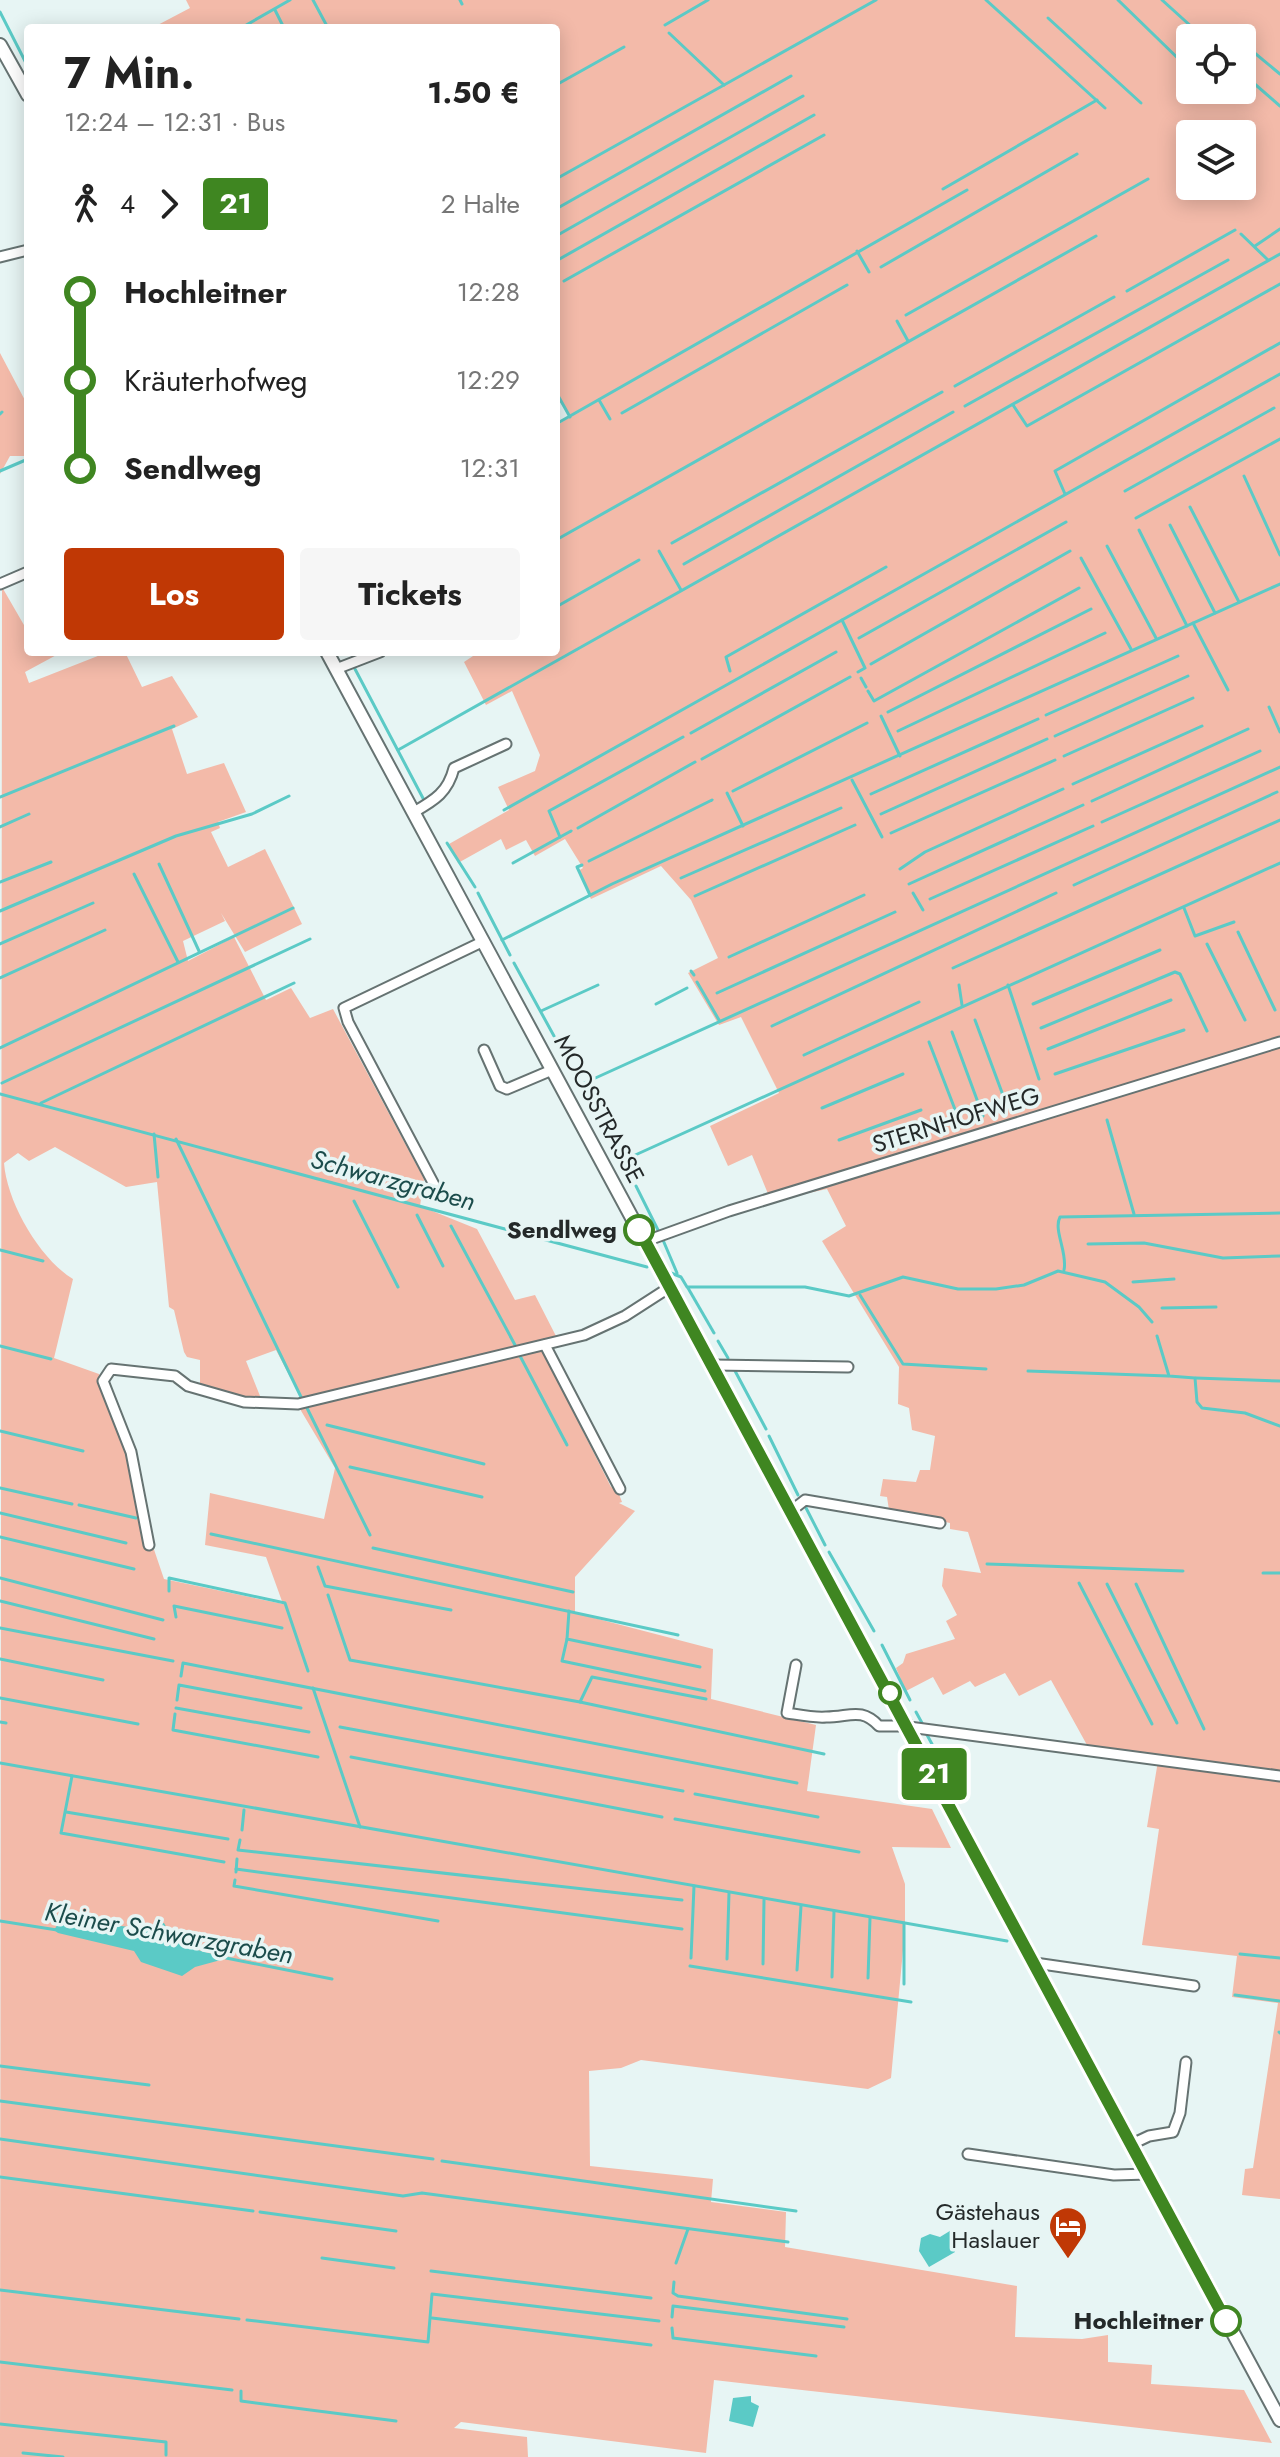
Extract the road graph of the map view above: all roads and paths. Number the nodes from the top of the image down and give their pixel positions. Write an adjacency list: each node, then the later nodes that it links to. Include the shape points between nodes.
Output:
1 (0, 45): 2 (street)
2 (24, 88)
3 (24, 251): 4 (street)
4 (0, 257)
5 (24, 574): 6 (street)
6 (0, 584)
7 (329, 656): 9 (street, MOOSSTRASSE)
8 (370, 656): 9 (street)
9 (336, 669): 11 (street, MOOSSTRASSE)
10 (506, 744): 11 (street, via 454,768 438,799)
11 (414, 812): 12 (street, MOOSSTRASSE)
12 (484, 941): 15 (street, MOOSSTRASSE); 16 (street, via 344,1008)
13 (1280, 1042): 17 (street, STERNHOFWEG)
14 (484, 1050): 15 (street, via 500,1086 507,1089)
15 (552, 1070): 17 (street, MOOSSTRASSE)
16 (439, 1194)
17 (646, 1241): 18 (street, MOOSSTRASSE)
18 (670, 1287): 19 (street, via 625,1316); 20 (street, MOOSSTRASSE)
19 (545, 1345): 22 (street); 25 (street, via 298,1404 244,1402 188,1386 175,1376 111,1369 103,1381 131,1452)
20 (713, 1365): 21 (street); 23 (street, MOOSSTRASSE)
21 (848, 1367)
22 (620, 1489)
23 (791, 1511): 24 (street, via 805,1500); 27 (street, MOOSSTRASSE)
24 (940, 1523)
25 (149, 1545)
26 (796, 1665): 27 (street, via 787,1713 826,1718 858,1712 879,1726)
27 (908, 1725): 28 (street); 29 (street, MOOSSTRASSE)
28 (1280, 1776)
29 (1035, 1963): 30 (street); 32 (street, MOOSSTRASSE)
30 (1194, 1986)
31 (1186, 2062): 32 (street, via 1173,2132)
32 (1132, 2144): 34 (street, MOOSSTRASSE)
33 (968, 2154): 34 (street, via 1114,2175)
34 (1148, 2174): 35 (street, MOOSSTRASSE)
35 (1280, 2420)

